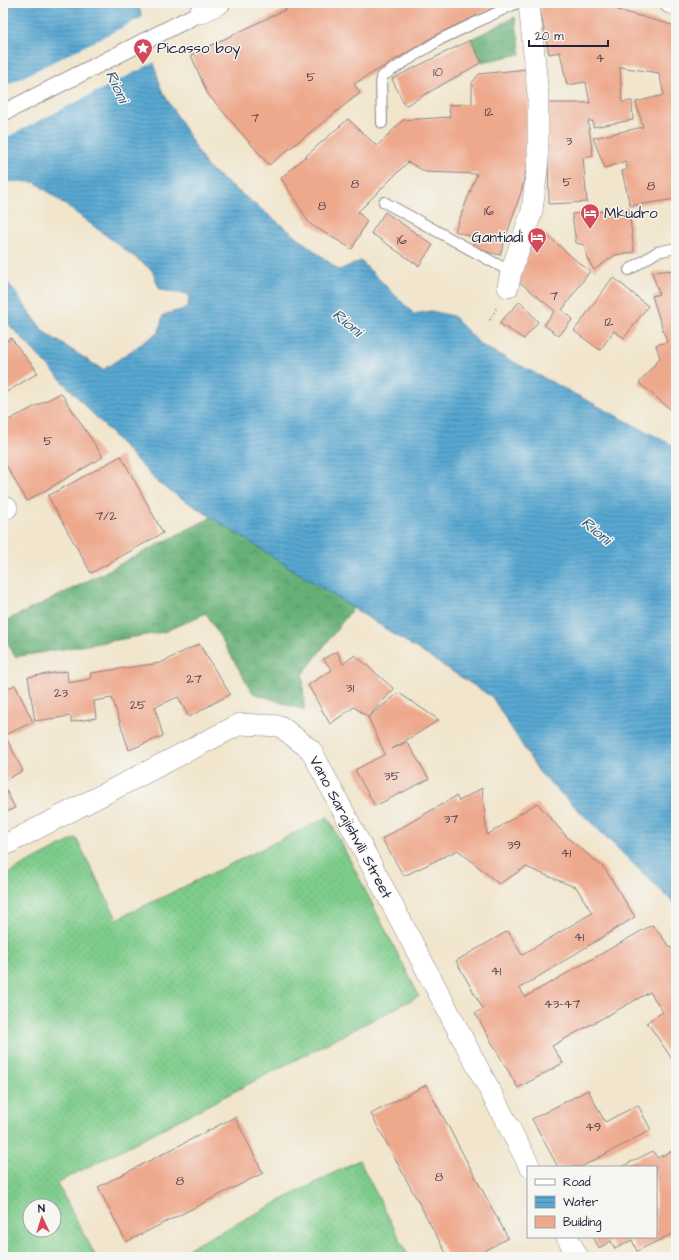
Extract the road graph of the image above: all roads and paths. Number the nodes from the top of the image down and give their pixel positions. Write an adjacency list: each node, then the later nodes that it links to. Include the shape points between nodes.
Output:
1 (220, 3): 6 (street)
2 (518, 3): 8 (lane, via 441,39 381,77)
3 (529, 3): 12 (street, via 538,95 538,161 532,211)
4 (670, 3): 5 (street)
5 (676, 4)
6 (200, 14): 7 (street)
7 (3, 113)
8 (382, 123)
9 (384, 202): 12 (lane)
10 (676, 248): 11 (lane, via 657,252)
11 (629, 270)
12 (510, 280)
13 (3, 846): 14 (street, Vano Sarajishvili Street, via 240,724 280,726 312,750)
14 (529, 1166)
15 (568, 1238): 16 (street)
16 (578, 1257)

